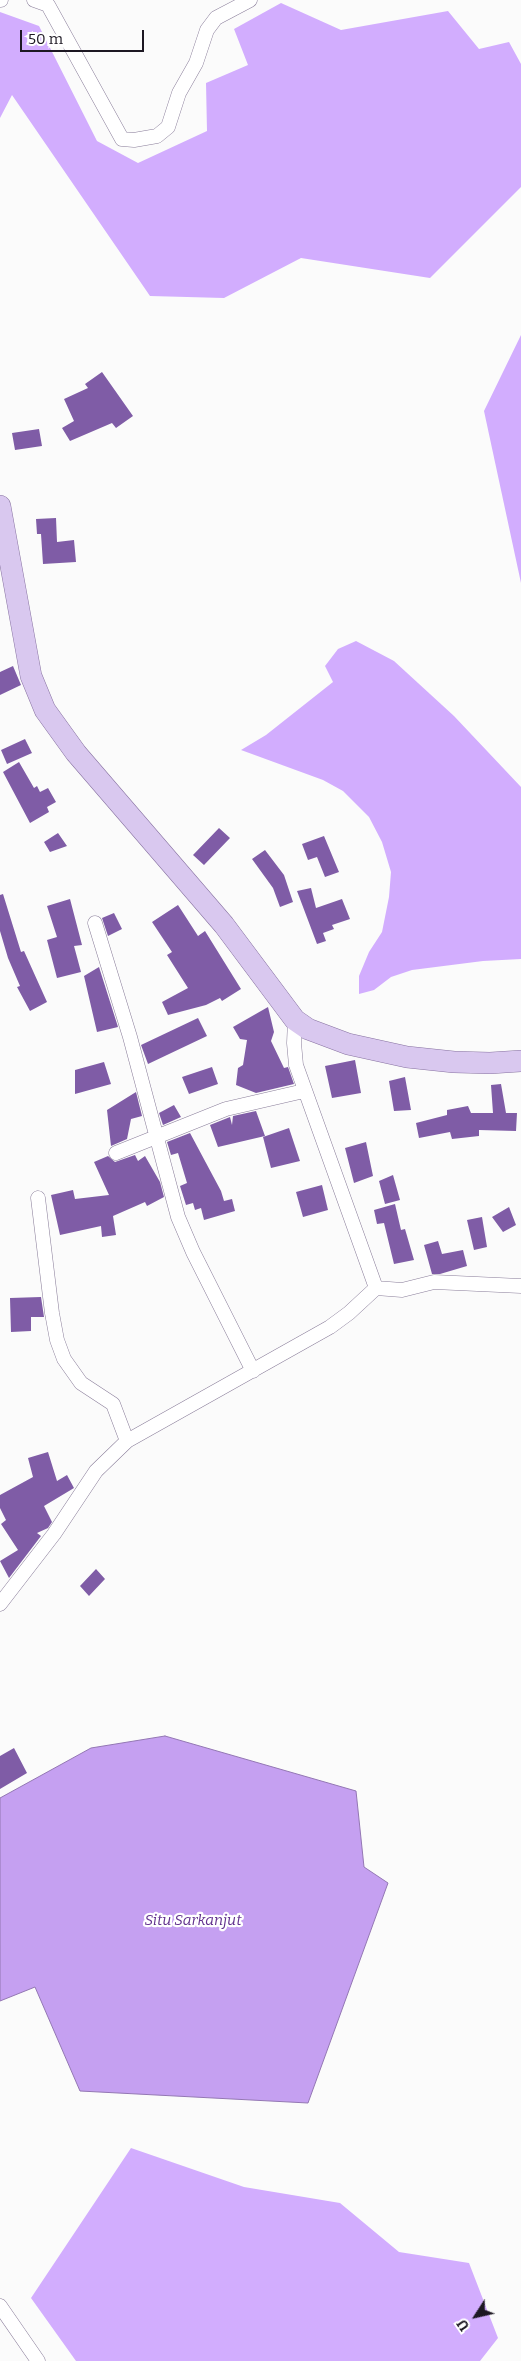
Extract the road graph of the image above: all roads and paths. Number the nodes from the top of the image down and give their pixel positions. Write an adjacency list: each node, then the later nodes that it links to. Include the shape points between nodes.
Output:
1 (34, 0): 2 (street, via 48,5 122,139 134,140 157,136 168,127 207,30 216,18)
2 (250, 0)
3 (0, 506): 5 (main road, via 31,676 48,717 224,925)
4 (95, 923): 8 (street)
5 (295, 1020): 6 (main road, via 308,1029 348,1044 407,1057 454,1062); 7 (street, via 296,1064)
6 (521, 1061)
7 (304, 1091): 8 (street, via 226,1108); 12 (street)
8 (156, 1135): 9 (street); 13 (street, via 184,1235)
9 (116, 1153)
10 (38, 1198): 14 (street, via 57,1340 64,1359 81,1383 113,1404)
11 (521, 1286): 12 (street, via 434,1282 402,1290)
12 (376, 1288): 13 (street, via 330,1327)
13 (253, 1371): 14 (street)
14 (127, 1441): 15 (street, via 96,1470 54,1534)
15 (0, 1604)
16 (0, 2306): 17 (street)
17 (38, 2361)

